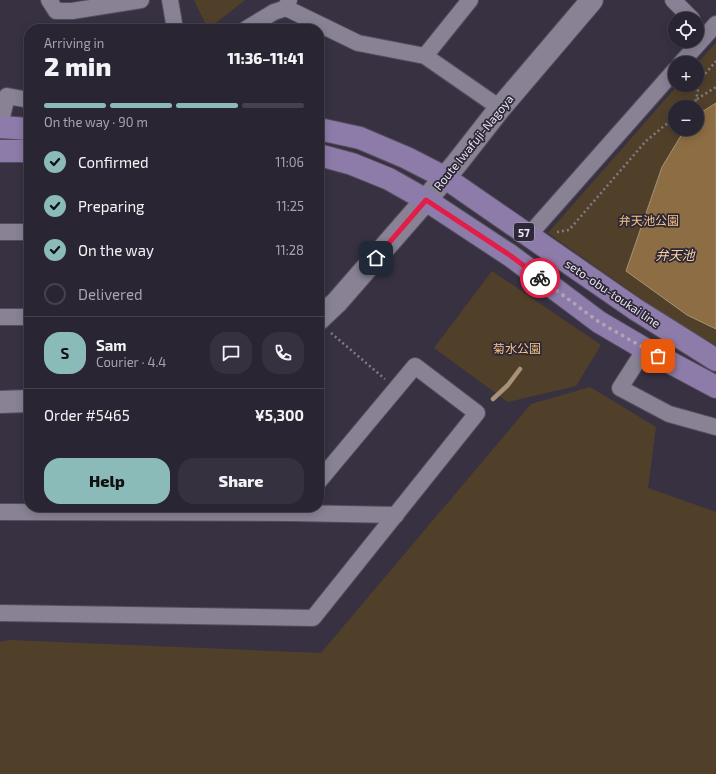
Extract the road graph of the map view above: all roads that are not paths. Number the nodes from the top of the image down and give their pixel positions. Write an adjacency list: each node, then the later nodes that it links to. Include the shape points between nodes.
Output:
1 (49, 0): 2 (street, via 56,11 72,11)
2 (141, 0)
3 (170, 0): 9 (street)
4 (470, 0): 14 (street)
5 (592, 0): 19 (main road, Route Iwafuji-Nagoya)
6 (673, 0): 8 (street)
7 (288, 4): 10 (street); 12 (street)
8 (685, 12)
9 (173, 24)
10 (254, 24)
11 (324, 24): 14 (street, via 358,43)
12 (324, 24)
13 (707, 27): 15 (street)
14 (425, 56): 19 (street)
15 (686, 56)
16 (668, 78): 31 (street)
17 (3, 93): 18 (street); 20 (street)
18 (24, 99)
19 (500, 108): 27 (main road, Route Iwafuji-Nagoya)
20 (0, 122)
21 (0, 127): 22 (main road)
22 (24, 129)
23 (324, 130): 27 (main road, seto-obu-toukai line / 57, via 360,138)
24 (0, 151): 25 (main road)
25 (24, 151)
26 (324, 156): 28 (main road, 57, via 389,179)
27 (444, 177): 28 (main road, Route Iwafuji-Nagoya); 31 (main road, seto-obu-toukai line / 57)
28 (426, 200): 34 (main road, Route Iwafuji-Nagoya, via 337,302); 35 (main road, 57, via 511,256 599,322)
29 (0, 232): 30 (street)
30 (24, 232)
31 (529, 235): 36 (main road, seto-obu-toukai line / 57, via 635,309)
32 (0, 316): 33 (street)
33 (24, 317)
34 (325, 326)
35 (645, 349): 37 (main road, 57); 40 (street, via 620,388 669,414)
36 (716, 360)
37 (716, 387)
38 (24, 401): 39 (main road)
39 (0, 402)
40 (716, 427)
41 (324, 475): 45 (street, via 415,366 477,413)
42 (324, 511): 45 (street)
43 (0, 512): 44 (street)
44 (24, 512)
45 (396, 515): 46 (street, via 313,618)
46 (0, 614)

